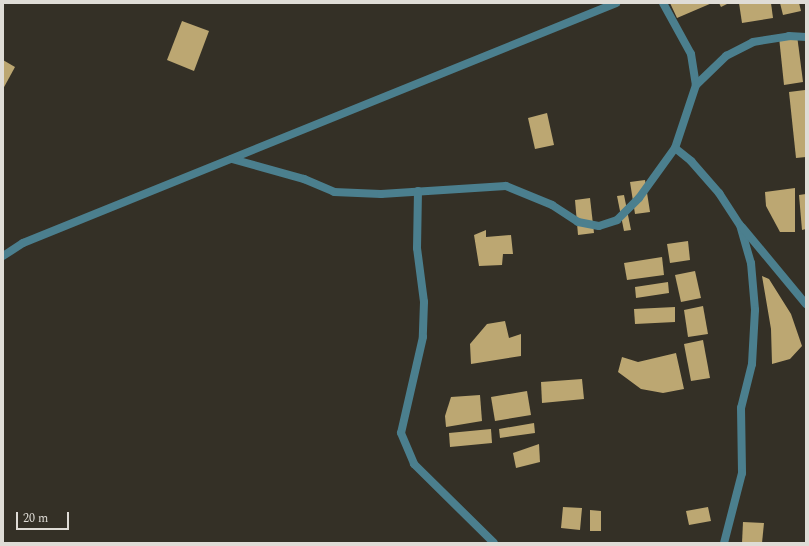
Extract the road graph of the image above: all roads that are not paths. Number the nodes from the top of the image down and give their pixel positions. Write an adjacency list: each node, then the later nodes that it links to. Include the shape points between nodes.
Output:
1 (616, 3): 6 (street)
2 (663, 3): 4 (street, via 691,54)
3 (806, 37): 4 (street, via 789,36 753,42 726,56)
4 (696, 85): 5 (street)
5 (675, 148): 7 (street, via 639,198 617,220 599,226 578,222 552,205 506,186); 8 (street, via 691,161 719,193)
6 (232, 158): 7 (street, via 304,179 334,192 381,194); 9 (street, via 23,243)
7 (418, 191): 11 (street, via 417,248 424,302 423,337 401,433 414,464)
8 (740, 225): 10 (street); 12 (street, via 751,263 755,310 752,364 741,408 742,473)
9 (3, 256)
10 (806, 304)
11 (494, 543)
12 (724, 543)

